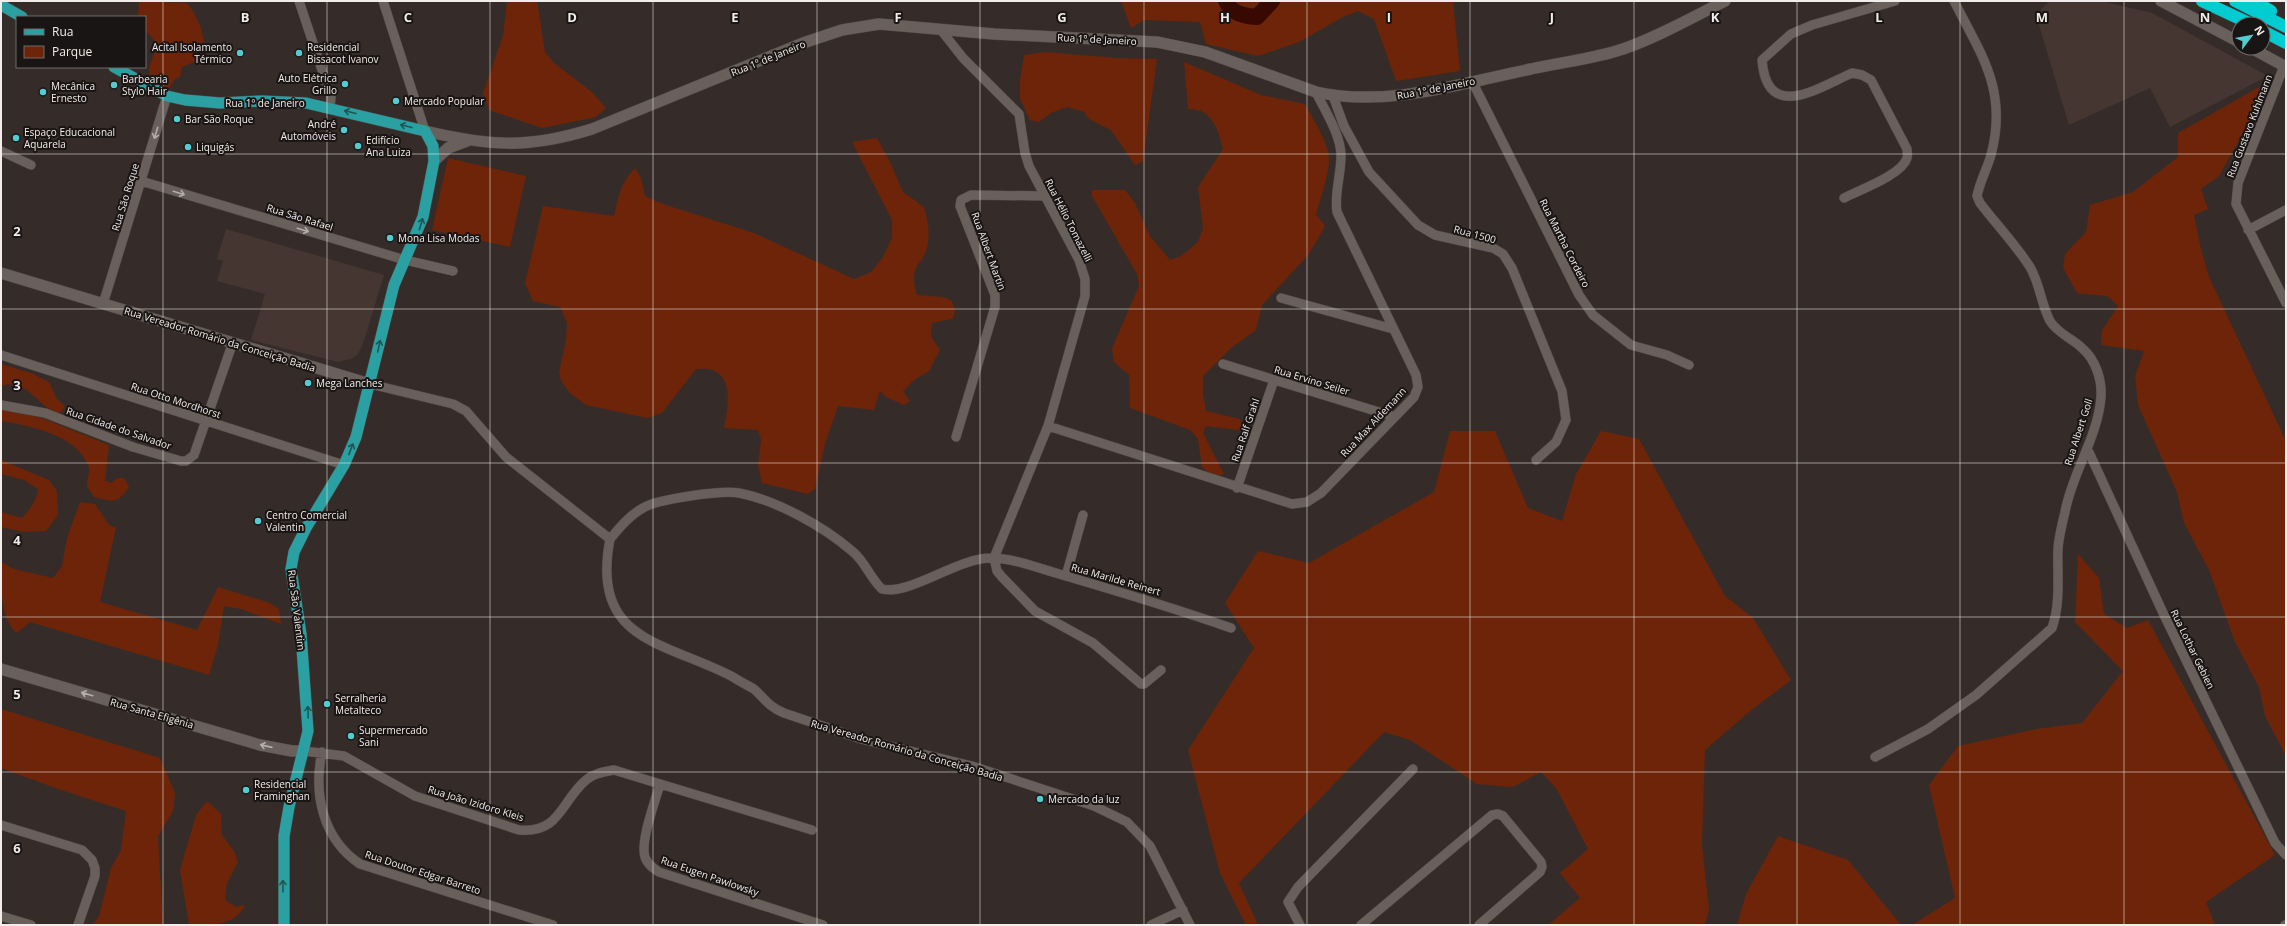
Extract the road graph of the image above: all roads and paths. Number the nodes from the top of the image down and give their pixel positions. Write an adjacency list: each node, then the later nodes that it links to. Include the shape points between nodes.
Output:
1 (299, 1): 26 (street, via 331,97)
2 (383, 1): 27 (street)
3 (1724, 1): 22 (street, Rua 1º de Janeiro, via 1656,36 1622,49)
4 (1895, 1): 34 (street, via 1798,31 1772,49 1762,60 1763,72 1771,89 1781,96 1797,98 1852,73 1871,80 1907,149 1907,158 1903,165 1888,177)
5 (1954, 1): 55 (street, Rua Albert Goll, via 1991,74 1997,102 1991,154 1977,196 2030,267 2051,322 2057,330 2082,348 2096,367 2101,384 2101,398)
6 (2161, 1): 17 (street)
7 (2202, 1): 12 (highway)
8 (2235, 1): 14 (highway)
9 (2255, 1): 13 (highway)
10 (1, 5): 11 (main road)
11 (20, 16)
12 (2234, 16)
13 (2286, 20)
14 (2286, 27)
15 (941, 30): 23 (street, Rua 1º de Janeiro, via 1157,42 1205,52); 28 (street, Rua 1º de Janeiro, via 880,24 842,30 592,129 562,138 515,144); 33 (street, Rua Hélio Tomazelli, via 963,58 1019,114 1025,153)
16 (2271, 35): 18 (highway)
17 (2231, 38)
18 (2286, 43)
19 (2266, 56): 20 (street)
20 (2285, 66): 36 (street, Rua Gustavo Kuhlmann, via 2238,183 2236,204)
21 (116, 68): 24 (main road, Rua 1º de Janeiro)
22 (1472, 81): 25 (street, Rua 1º de Janeiro, via 1408,95 1368,98); 47 (street, Rua Martha Cordeiro, via 1579,295 1593,315 1631,345)
23 (1316, 92): 25 (street, Rua 1º de Janeiro); 43 (street, Rua Max Aldemann, via 1341,154 1337,212)
24 (168, 96): 26 (main road, Rua 1º de Janeiro, via 208,103 306,102); 32 (street, Rua São Roque, one-way to 32)
25 (1333, 96): 56 (street, Rua 1500, via 1344,126 1369,172 1418,225 1435,235 1492,248 1503,254 1512,268 1562,391 1566,420 1556,442)
26 (330, 108): 27 (main road, Rua 1º de Janeiro, one-way to 26)
27 (425, 131): 28 (street, Rua 1º de Janeiro); 30 (main road, Rua São Valentim, via 433,146)
28 (468, 140): 30 (street, Rua 1º de Janeiro, via 448,148)
29 (1, 151): 31 (street)
30 (434, 161): 37 (main road, Rua São Valentim, one-way to 30, via 423,217)
31 (31, 165)
32 (141, 181): 37 (street, Rua São Rafael, one-way to 37); 42 (street, Rua São Roque)
33 (1044, 196): 53 (street, Rua Hélio Tomazelli, via 1079,260 1085,279 1085,296); 54 (street, Rua Albert Martin, via 971,195 961,200 960,206 995,295 995,307)
34 (1844, 198)
35 (2286, 210): 36 (street)
36 (2248, 230): 41 (street, Rua Gustavo Kuhlmann)
37 (405, 260): 38 (street, Rua São Rafael); 49 (main road, Rua São Valentim, one-way to 37, via 388,306)
38 (453, 271)
39 (1, 273): 42 (street, Rua Vereador Romário da Conceição Badia)
40 (1281, 298): 43 (street)
41 (2286, 303)
42 (103, 304): 44 (street, Rua Vereador Romário da Conceição Badia)
43 (1393, 329): 51 (street, Rua Max Aldemann, via 1416,375 1418,387 1414,397)
44 (233, 342): 49 (street, Rua Vereador Romário da Conceição Badia); 52 (street, Rua Cidade do Salvador)
45 (1, 355): 52 (street, Rua Otto Mordhorst)
46 (1223, 364): 48 (street, Rua Ervino Seiler)
47 (1689, 365)
48 (1274, 380): 51 (street, Rua Ervino Seiler); 58 (street, Rua Ralf Grahl)
49 (370, 384): 57 (main road, Rua São Valentim, one-way to 49, via 356,438); 60 (street, Rua Vereador Romário da Conceição Badia, via 453,404 466,411 506,457)
50 (1, 405): 52 (street, Rua Cidade do Salvador, via 45,414 133,447 181,461 186,461 194,455)
51 (1395, 417): 58 (street, Rua Max Aldemann, via 1321,493 1307,502 1292,504)
52 (206, 422): 57 (street, Rua Otto Mordhorst)
53 (1048, 426): 58 (street, Rua Max Aldemann); 61 (street, Rua Hélio Tomazelli)
54 (956, 437)
55 (2087, 448): 68 (street, Rua Albert Goll, via 2068,492 2058,545 2058,613 2052,628 1976,695 1928,729); 73 (street, Rua Lothar Gebien, via 2164,616 2275,843)
56 (1536, 460)
57 (344, 465): 66 (main road, Rua São Valentim, one-way to 57, via 308,731 306,684 291,569 298,542)
58 (1237, 488)
59 (1083, 515): 62 (street)
60 (610, 539): 61 (street, Rua Marilde Reinert, via 631,516 645,507 702,495 738,493 785,510 828,532 854,552 877,585 888,591 909,586 964,562 978,558); 74 (street, Rua Vereador Romário da Conceição Badia, via 607,554 611,595 620,617 646,640 732,677 754,689 773,709 861,739 972,766 1094,806 1127,822 1150,846)
61 (994, 558): 62 (street, Rua Marilde Reinert); 65 (street, via 997,571 1035,611 1093,643 1140,684 1144,684)
62 (1066, 576): 63 (street, Rua Marilde Reinert, via 1164,604)
63 (1231, 628)
64 (1, 669): 66 (street, Rua Santa Efigênia, one-way to 64, via 260,745)
65 (1162, 670)
66 (304, 751): 67 (street, Rua João Izidoro Kleis); 78 (main road, Rua São Valentim, one-way to 66, via 284,836 288,808)
67 (322, 752): 70 (street, Rua João Izidoro Kleis, via 344,756 357,762 415,796 519,830 531,831 542,828 554,820 585,780 599,772 614,770); 79 (street, Rua Doutor Edgar Barreto, via 319,764 319,797 331,835 348,856 360,864)
68 (1875, 757)
69 (1413, 768): 83 (street, via 1298,887 1288,902)
70 (660, 784): 72 (street, Rua João Izidoro Kleis); 80 (street, Rua Eugen Pawlowsky, via 643,847 650,866 659,872)
71 (1, 825): 77 (street, via 82,850 92,860 95,876)
72 (812, 830)
73 (2286, 855)
74 (1183, 910): 81 (street); 82 (street, Rua Vereador Romário da Conceição Badia)
75 (1, 916): 76 (street)
76 (31, 925)
77 (78, 925)
78 (284, 925)
79 (553, 925)
80 (823, 925)
81 (1150, 925)
82 (1190, 925)
83 (1300, 925)
84 (1361, 925): 85 (street, via 1492,816 1498,814 1503,816 1541,862 1542,867 1540,872)
85 (1479, 925)

